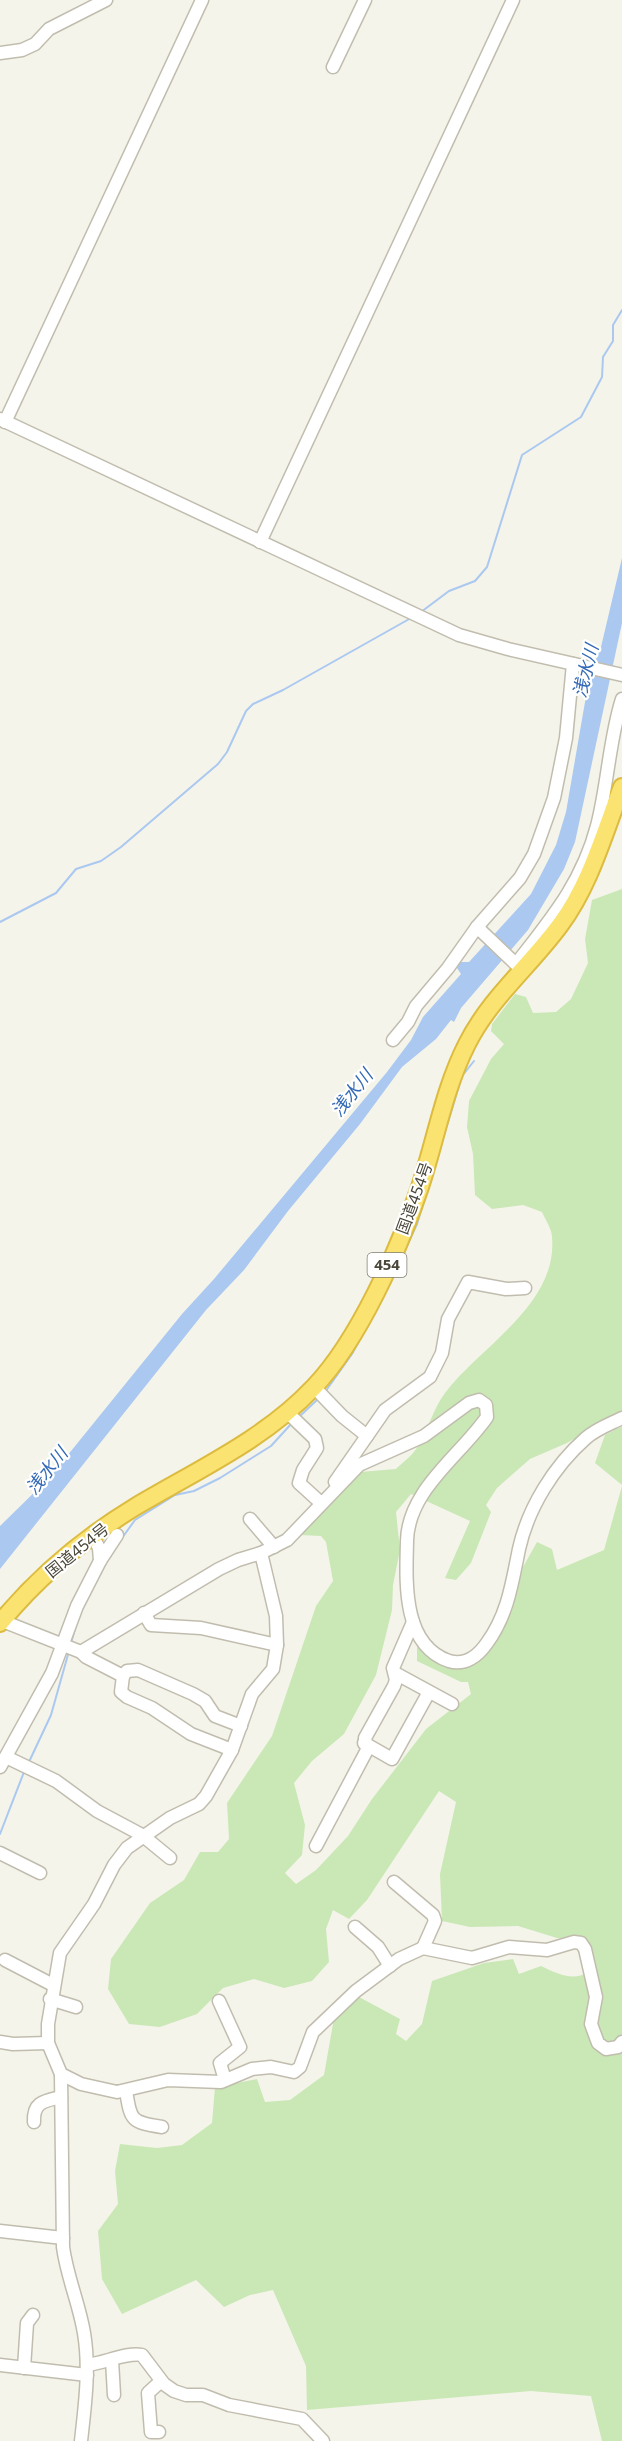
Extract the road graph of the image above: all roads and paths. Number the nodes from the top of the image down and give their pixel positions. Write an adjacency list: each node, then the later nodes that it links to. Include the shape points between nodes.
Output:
1 (106, 0): 5 (street, via 50,29 35,44)
2 (202, 0): 7 (street)
3 (365, 0): 6 (street)
4 (513, 0): 8 (street)
5 (0, 53)
6 (333, 67)
7 (3, 421): 8 (street)
8 (260, 542): 9 (street, via 459,635)
9 (577, 665): 10 (street); 13 (street, via 566,738 546,826 520,879)
10 (622, 675)
11 (622, 699): 14 (street, via 590,848 561,908)
12 (622, 787): 14 (highway, 国道454号 / 454, via 573,906)
13 (480, 929): 14 (street); 15 (street)
14 (516, 965): 17 (highway, 国道454号 / 454, via 468,1040 450,1084 420,1189 391,1257 353,1333)
15 (393, 1040)
16 (525, 1288): 20 (street, via 468,1282 448,1319 442,1353 430,1377 385,1410)
17 (314, 1387): 18 (highway, 国道454号 / 454); 20 (street)
18 (288, 1413): 21 (street, via 315,1439 315,1455 299,1479); 23 (highway, 国道454号 / 454, via 246,1443)
19 (622, 1418): 30 (street, via 588,1436 541,1494 530,1513 519,1548 504,1613 487,1644 471,1660 454,1662 438,1657 418,1635)
20 (368, 1436): 21 (street)
21 (320, 1506): 25 (street, via 287,1540); 30 (street, via 359,1465 424,1436 469,1402 479,1400 486,1406 486,1417 434,1479 408,1526 406,1585)
22 (250, 1519): 25 (street)
23 (92, 1535): 27 (street); 29 (highway, 国道454号 / 454, via 32,1587)
24 (117, 1535): 27 (street)
25 (274, 1547): 26 (street)
26 (261, 1553): 28 (street, via 219,1569); 31 (street, via 276,1616)
27 (100, 1561): 32 (street, via 80,1599)
28 (144, 1613): 31 (street, via 151,1625 201,1628); 33 (street)
29 (1, 1621): 32 (street)
30 (413, 1622): 34 (street, via 393,1668)
31 (277, 1645): 38 (street, via 273,1669 252,1694)
32 (63, 1647): 33 (street); 41 (street)
33 (81, 1652): 35 (street)
34 (395, 1673): 36 (street); 39 (street, via 394,1686)
35 (123, 1676): 38 (street, via 127,1671 138,1670 193,1694 205,1701 215,1716); 40 (street, via 121,1692 127,1697 191,1734)
36 (429, 1692): 37 (street); 39 (street, via 392,1759)
37 (452, 1704)
38 (241, 1726): 40 (street)
39 (364, 1743): 43 (street, via 367,1750)
40 (232, 1750): 42 (street, via 200,1804)
41 (3, 1762): 42 (street, via 56,1781 97,1811)
42 (142, 1835): 45 (street); 52 (street, via 114,1865 94,1904 60,1953)
43 (316, 1846)
44 (0, 1853): 46 (street)
45 (170, 1858)
46 (40, 1873)
47 (394, 1882): 49 (street, via 434,1915)
48 (355, 1927): 51 (street, via 378,1947)
49 (423, 1948): 51 (street); 57 (street, via 472,1958 509,1947 547,1950 581,1943 596,1997 593,2032 606,2049)
50 (5, 1960): 52 (street)
51 (390, 1966): 60 (street, via 356,1991 314,2032 300,2067 294,2072 271,2067 252,2069)
52 (53, 1985): 53 (street)
53 (50, 1999): 55 (street); 58 (street)
54 (219, 2001): 60 (street, via 240,2047 220,2063)
55 (76, 2007)
56 (0, 2042): 58 (street)
57 (622, 2042)
58 (48, 2043): 59 (street)
59 (61, 2074): 61 (street, via 103,2091); 62 (street)
60 (225, 2080): 61 (street, via 168,2080)
61 (126, 2091): 64 (street, via 130,2115 138,2123)
62 (61, 2097): 63 (street, via 37,2105); 66 (street)
63 (34, 2122)
64 (162, 2127)
65 (0, 2231): 66 (street)
66 (63, 2238): 71 (street, via 66,2273 78,2304)
67 (33, 2315): 70 (street, via 27,2323)
68 (112, 2360): 71 (street); 72 (street, via 142,2355); 73 (street)
69 (0, 2365): 70 (street)
70 (24, 2368): 71 (street)
71 (87, 2370): 75 (street)
72 (161, 2380): 74 (street, via 148,2393 151,2432); 76 (street, via 186,2395 203,2395 229,2406 302,2419)
73 (114, 2395)
74 (159, 2432)
75 (81, 2441)
76 (323, 2441)

